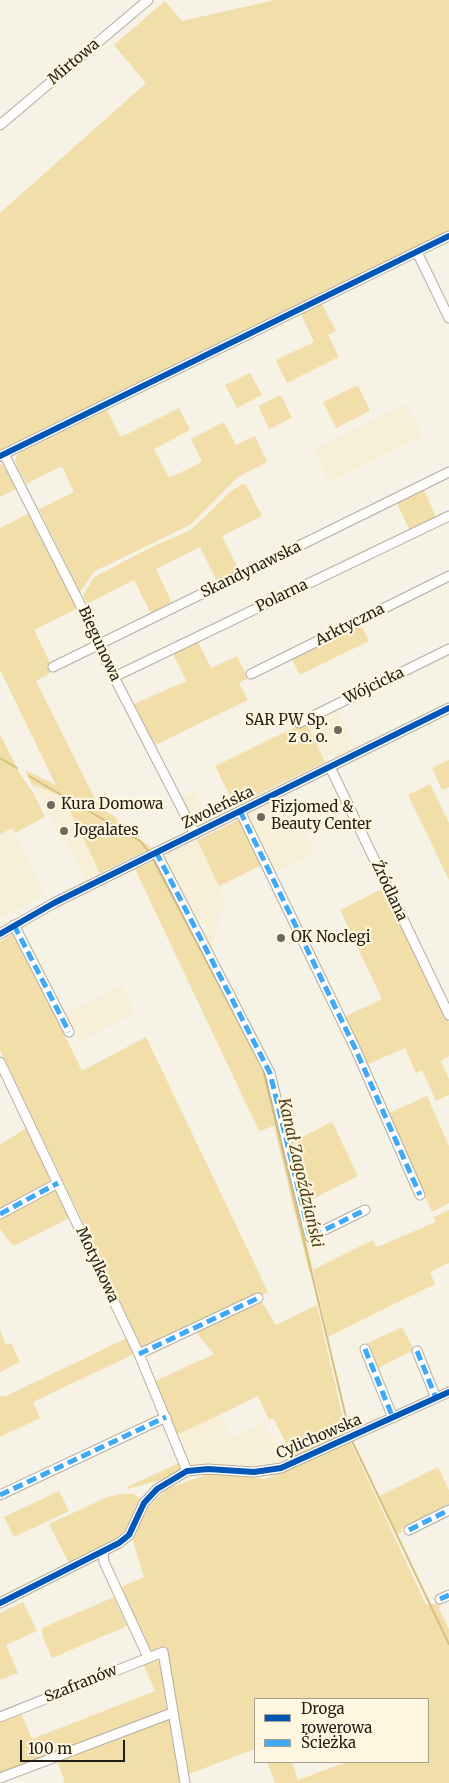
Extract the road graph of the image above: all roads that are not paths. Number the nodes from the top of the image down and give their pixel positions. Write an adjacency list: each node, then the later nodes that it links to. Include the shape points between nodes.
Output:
1 (148, 0): 2 (street, Mirtowa)
2 (0, 124)
3 (449, 236): 4 (street)
4 (417, 252): 5 (street); 6 (street)
5 (449, 317)
6 (2, 455): 10 (street, Biegunowa, via 78,598)
7 (449, 472): 10 (street, Skandynawska)
8 (449, 516): 14 (street, Polarna)
9 (449, 576): 13 (street, Arktyczna)
10 (98, 645): 12 (street, Skandynawska); 14 (street, Biegunowa)
11 (449, 649): 16 (street, Wójcicka)
12 (53, 667)
13 (251, 674)
14 (114, 677): 19 (street, Biegunowa)
15 (449, 708): 17 (street, Zwoleńska)
16 (299, 723)
17 (330, 767): 18 (street, Zwoleńska); 23 (street, Źródlana)
18 (240, 811): 19 (street, Zwoleńska); 27 (street)
19 (195, 834): 20 (street, Zwoleńska)
20 (152, 854): 21 (street, Zwoleńska); 28 (street, via 270,1073 310,1237)
21 (14, 925): 22 (street, Zwoleńska); 24 (street)
22 (0, 934)
23 (449, 1016)
24 (69, 1032)
25 (0, 1062): 26 (street, Motylkowa)
26 (58, 1183): 29 (street); 33 (street, Motylkowa)
27 (420, 1194)
28 (365, 1210)
29 (0, 1214)
30 (258, 1298): 33 (street)
31 (366, 1349): 37 (street)
32 (417, 1351): 35 (street)
33 (139, 1354): 36 (street, Motylkowa)
34 (449, 1392): 35 (street, Cylichowska)
35 (436, 1398): 37 (street, Cylichowska)
36 (166, 1417): 38 (street, Motylkowa); 39 (street)
37 (394, 1418): 38 (street, Cylichowska, via 270,1470)
38 (187, 1471): 42 (street, Cylichowska, via 157,1489 144,1503 128,1535)
39 (0, 1495)
40 (449, 1510): 41 (street)
41 (408, 1530)
42 (103, 1553): 45 (street, Cylichowska); 46 (street, via 104,1562)
43 (449, 1595): 44 (street)
44 (440, 1600)
45 (0, 1603)
46 (148, 1657): 47 (street, Szafranów, via 163,1652); 48 (street, Szafranów)
47 (172, 1713): 49 (street); 50 (street)
48 (0, 1717)
49 (0, 1778)
50 (185, 1783)

